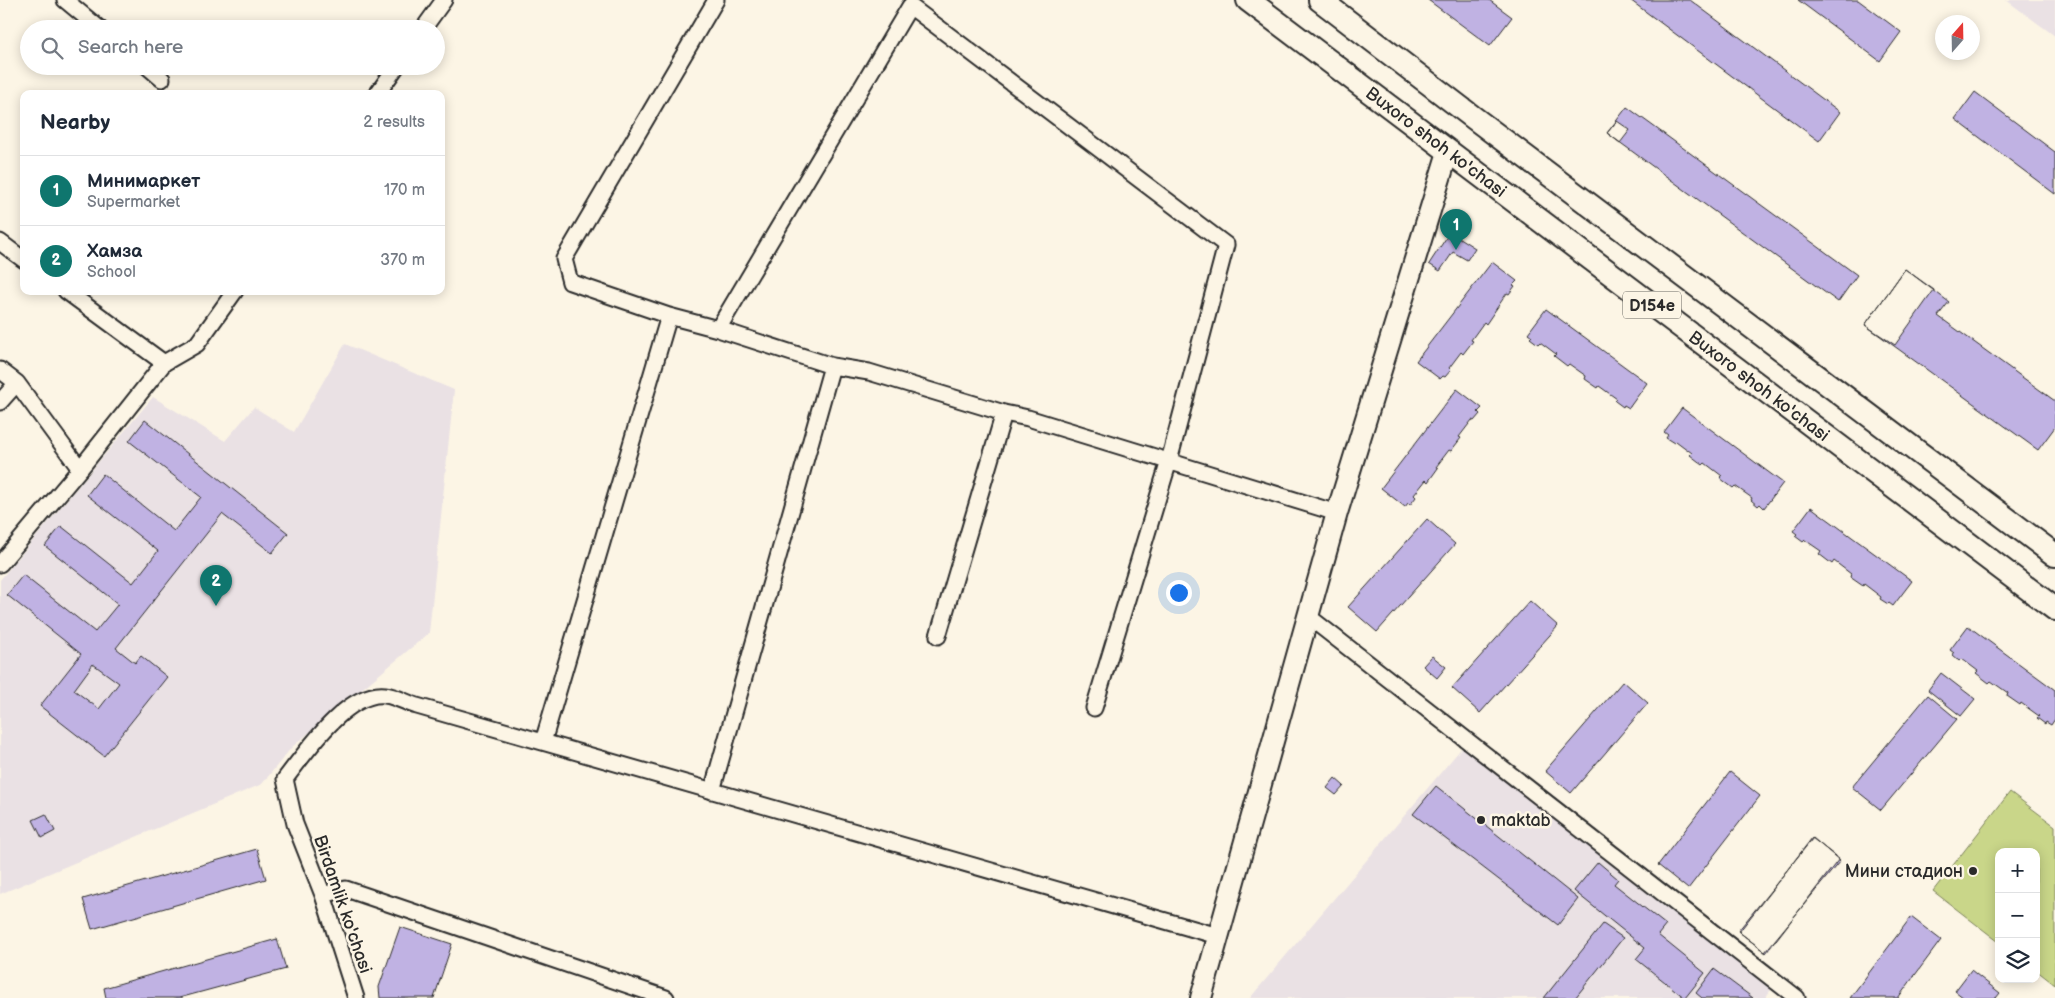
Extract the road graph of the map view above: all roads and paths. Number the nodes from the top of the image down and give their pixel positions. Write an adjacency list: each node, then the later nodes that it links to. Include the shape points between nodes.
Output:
1 (65, 0): 6 (street)
2 (444, 0): 7 (street)
3 (716, 0): 17 (street, via 564,259 570,282)
4 (1248, 0): 12 (main road, Buxoro shoh ko'chasi / D154e)
5 (1320, 0): 28 (main road, D154e)
6 (89, 20)
7 (430, 20)
8 (157, 75): 10 (street)
9 (390, 75): 11 (street)
10 (162, 79)
11 (380, 90)
12 (1448, 152): 27 (street); 30 (main road, Buxoro shoh ko'chasi / D154e)
13 (0, 242): 14 (street)
14 (20, 257)
15 (71, 295): 19 (street)
16 (232, 295): 19 (street, via 197,344)
17 (670, 316): 18 (street); 34 (street)
18 (718, 329): 20 (street); 25 (street, via 910,6 1226,245)
19 (164, 363): 26 (street)
20 (832, 366): 24 (street, via 869,372); 35 (street)
21 (0, 370): 22 (street)
22 (16, 383): 23 (street); 26 (street)
23 (0, 402)
24 (1004, 413): 25 (street); 32 (street)
25 (1169, 461): 27 (street); 33 (street)
26 (80, 469): 29 (street)
27 (1337, 513): 31 (street)
28 (2055, 555)
29 (0, 564)
30 (2055, 608)
31 (1309, 618): 37 (street); 41 (street)
32 (938, 636)
33 (1094, 708)
34 (543, 742): 35 (street); 36 (street, Birdamlik ko'chasi, via 385,695 366,698 347,708 285,779 295,824)
35 (712, 791): 37 (street)
36 (323, 895): 38 (street, Birdamlik ko'chasi); 39 (street, via 346,889)
37 (1218, 936): 40 (street)
38 (356, 998)
39 (666, 998)
40 (1201, 998)
41 (1797, 998)

